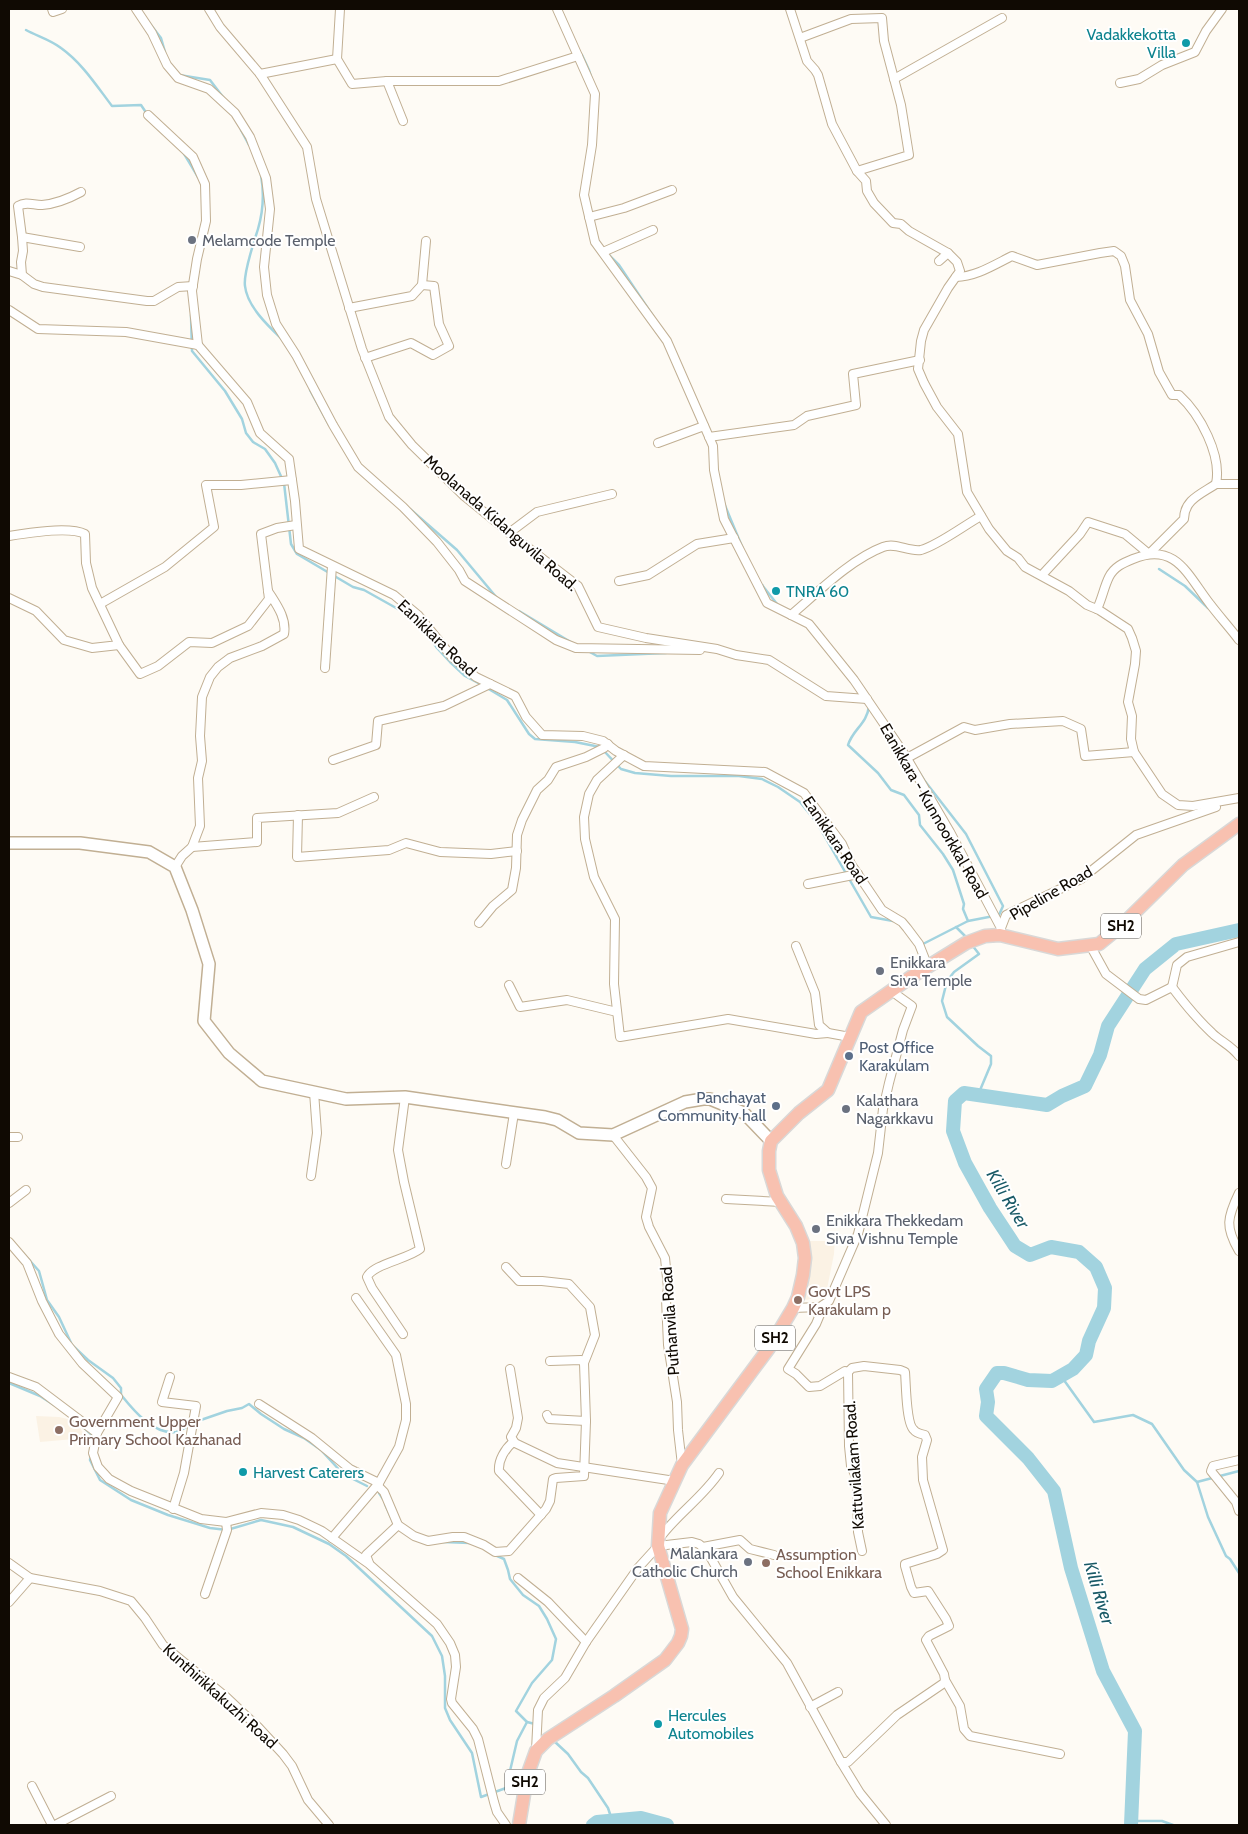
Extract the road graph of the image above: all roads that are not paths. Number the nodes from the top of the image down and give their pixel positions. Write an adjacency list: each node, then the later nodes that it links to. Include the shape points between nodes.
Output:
1 (52, 9): 2 (street, via 53,12)
2 (62, 9)
3 (136, 9): 65 (street, via 167,65 178,78 209,89 235,113 250,137 266,178 270,209 264,266 267,295 276,324 358,467 437,542 464,581 556,640 576,648 595,650)
4 (209, 9): 13 (street, Moolanada Kidanguvila Road.)
5 (340, 9): 12 (street)
6 (557, 9): 11 (street, Eanikkara - Kunnoorkkal Road)
7 (790, 9): 10 (street)
8 (1222, 9): 16 (street, via 1195,52 1162,65 1140,80)
9 (1002, 18): 14 (street)
10 (800, 38): 14 (street, via 851,19 882,18); 19 (street, via 807,62 818,75 832,124)
11 (578, 56): 15 (street, via 499,81); 24 (street, Eanikkara - Kunnoorkkal Road, via 595,94 592,145 584,195)
12 (337, 59): 13 (street); 15 (street, via 352,84)
13 (260, 74): 37 (street, Moolanada Kidanguvila Road., via 307,147 316,199)
14 (894, 79): 19 (street, via 909,155)
15 (387, 81): 18 (street)
16 (1120, 83)
17 (148, 115): 36 (street, via 192,157 205,184 206,221)
18 (403, 122)
19 (857, 171): 30 (street, via 866,181 874,203 893,223 901,224)
20 (672, 190): 24 (street)
21 (80, 192): 23 (street, via 42,205)
22 (9, 203): 23 (street)
23 (21, 204): 26 (street, via 18,206)
24 (589, 217): 29 (street, Eanikkara - Kunnoorkkal Road, via 595,242)
25 (653, 230): 29 (street)
26 (22, 237): 28 (street); 33 (street)
27 (426, 241): 35 (street)
28 (80, 248)
29 (603, 252): 42 (street, Eanikkara - Kunnoorkkal Road, via 667,341)
30 (948, 253): 31 (street); 34 (street, via 957,262 960,271)
31 (939, 261)
32 (9, 272): 33 (street)
33 (22, 275): 36 (street, via 43,287 147,301 154,301 178,286)
34 (956, 277): 41 (street, via 924,330); 46 (street, via 965,277 1012,256 1036,265 1114,251 1121,256 1130,300 1148,334 1163,380 1172,395 1179,394 1189,406 1209,439 1218,475)
35 (422, 285): 37 (street, via 412,296); 40 (street, via 434,286 438,324 449,346 433,355 411,343)
36 (191, 286): 39 (street)
37 (349, 308): 40 (street, Moolanada Kidanguvila Road.)
38 (9, 310): 39 (street, via 38,329 126,332)
39 (194, 344): 45 (street, Eanikkara Road, via 247,402 260,434 288,459)
40 (365, 358): 51 (street, Moolanada Kidanguvila Road., via 389,417 412,445 463,495)
41 (920, 360): 43 (street, via 853,374 856,405 807,416 794,424); 49 (street, via 918,369 924,383 958,434 967,492)
42 (704, 426): 43 (street, Eanikkara - Kunnoorkkal Road); 44 (street)
43 (709, 437): 53 (street, Eanikkara - Kunnoorkkal Road, via 724,519)
44 (658, 443)
45 (292, 480): 50 (street, Eanikkara Road, via 295,501); 60 (street, via 206,485 214,527 165,567)
46 (1216, 484): 47 (street); 54 (street, via 1188,504 1184,519)
47 (1239, 484)
48 (612, 494): 51 (street, via 537,512)
49 (981, 516): 56 (street, via 998,543 1025,566); 62 (street, via 920,550 888,545 873,551 833,579)
50 (291, 526): 55 (street, Eanikkara Road, via 299,549); 58 (street, via 261,534)
51 (509, 533): 65 (street, Moolanada Kidanguvila Road., via 578,586 598,627)
52 (9, 536): 60 (street, via 29,532 78,531 84,534 86,563)
53 (734, 538): 57 (street, via 697,544 648,575); 62 (street, Eanikkara - Kunnoorkkal Road, via 767,603)
54 (1149, 554): 56 (street, via 1125,534 1088,522); 61 (street, via 1117,566 1109,577); 63 (street, via 1164,555 1181,566)
55 (332, 566): 66 (street); 67 (street, Eanikkara Road, via 394,595 418,615 452,657)
56 (1042, 575): 61 (street)
57 (619, 581)
58 (268, 591): 64 (street, via 269,599 248,626 212,642 189,642 158,666 140,674); 79 (street, via 286,626 284,634 230,658 218,667 202,697 202,761 198,778 200,826)
59 (9, 598): 64 (street, via 36,611 64,640 92,648)
60 (100, 604): 64 (street)
61 (1097, 609): 70 (street, via 1128,629 1136,651 1128,702)
62 (791, 615): 68 (street, Eanikkara - Kunnoorkkal Road, via 809,624)
63 (1239, 640)
64 (119, 645)
65 (717, 649): 68 (street, Moolanada Kidanguvila Road., via 769,660 826,696)
66 (325, 668)
67 (490, 684): 69 (street, Eanikkara Road, via 515,696 526,718 542,735 583,736); 73 (street, via 444,706 378,721 376,745)
68 (869, 702): 71 (street, Eanikkara - Kunnoorkkal Road)
69 (608, 744): 72 (street, Eanikkara Road); 80 (street, via 586,757 556,767 538,790 522,820)
70 (1134, 752): 71 (street, via 1085,756 1081,729 1063,721 975,730 964,727); 75 (street, via 1162,794 1178,805 1204,805)
71 (907, 758): 85 (street, Eanikkara - Kunnoorkkal Road, via 950,832)
72 (618, 759): 82 (street, Eanikkara Road, via 644,766 765,772 804,793 842,844); 93 (street, via 597,780 589,794 584,817 585,839 594,877 615,919)
73 (333, 760)
74 (374, 797): 76 (street, via 338,813)
75 (1239, 798): 85 (street, Pipeline Road, via 1136,835 1081,879 1006,915)
76 (298, 816): 79 (street, via 257,818 257,842); 80 (street, via 297,858 389,850 406,844 440,852 490,854)
77 (1239, 824): 87 (main road, SH2, via 1182,865 1099,944)
78 (9, 843): 81 (street, via 80,843 149,852)
79 (192, 848): 81 (street)
80 (517, 851): 84 (street, via 512,890)
81 (176, 867): 97 (street, via 209,964 204,1020 228,1053 262,1081)
82 (851, 876): 83 (street); 89 (street, Eanikkara Road, via 882,910 902,922 920,948)
83 (808, 884)
84 (479, 923)
85 (999, 928): 87 (main road, SH2, via 1058,949); 89 (main road, SH2, via 970,941)
86 (1239, 942): 91 (street, via 1187,957 1177,965)
87 (1090, 945): 91 (street, via 1106,974 1133,996 1146,1000)
88 (796, 946): 94 (street, via 815,993 819,1024)
89 (928, 967): 92 (main road, SH2)
90 (509, 985): 93 (street, via 520,1007 567,1000)
91 (1172, 987): 96 (street, via 1213,1034)
92 (890, 990): 95 (main road, SH2, via 861,1012); 116 (street, via 912,1006 889,1082 878,1152 858,1234 829,1302)
93 (617, 1012): 94 (street, via 620,1037 728,1020 816,1034)
94 (828, 1033): 95 (street)
95 (850, 1036): 103 (main road, SH2, via 828,1090)
96 (1239, 1056)
97 (314, 1092): 98 (street, via 346,1099); 105 (street, via 317,1133)
98 (405, 1097): 99 (street); 118 (street, via 398,1150 420,1249 367,1277)
99 (514, 1113): 100 (street, via 551,1118 579,1133); 104 (street)
100 (613, 1135): 103 (street, via 675,1105 702,1099 744,1113); 131 (street, Puthanvila Road, via 652,1188 646,1217 648,1228 666,1258 668,1345)
101 (9, 1137): 102 (street)
102 (18, 1137)
103 (771, 1142): 109 (main road, SH2, via 769,1170)
104 (506, 1164)
105 (311, 1176)
106 (26, 1190): 110 (street)
107 (1239, 1193): 112 (street, via 1229,1216 1228,1229)
108 (726, 1199): 109 (street)
109 (781, 1202): 117 (main road, SH2, via 796,1226 805,1258)
110 (9, 1203)
111 (9, 1242): 128 (street, via 27,1263 59,1334 82,1363 118,1397)
112 (1237, 1243): 113 (street)
113 (1239, 1251)
114 (506, 1267): 120 (street, via 519,1281 569,1284 590,1307 595,1334)
115 (356, 1298): 135 (street, via 396,1355 406,1404 406,1420 399,1447)
116 (824, 1305): 117 (street); 122 (street, Kattuvilakam Road., via 807,1342 788,1370 809,1387 820,1386)
117 (793, 1308): 131 (main road, SH2, via 769,1348)
118 (403, 1334)
119 (550, 1361): 120 (street, via 581,1360)
120 (584, 1363): 127 (street)
121 (510, 1369): 129 (street, via 518,1418)
122 (848, 1372): 144 (street, Kattuvilakam Road., via 849,1446 857,1487 858,1532); 153 (street, via 864,1366 905,1372 911,1425 927,1440 922,1457 923,1480 943,1550 905,1566 914,1593 928,1591 949,1626 926,1640)
123 (9, 1376): 128 (street, via 36,1387)
124 (170, 1376): 136 (street, via 162,1402 196,1406 184,1473)
125 (259, 1404): 135 (street, via 312,1438 350,1469)
126 (547, 1415): 127 (street, via 549,1419)
127 (586, 1421): 132 (street)
128 (97, 1436): 136 (street, via 93,1453 98,1467 109,1479)
129 (513, 1442): 132 (street, via 557,1463); 138 (street, via 498,1463 499,1472)
130 (1239, 1460): 137 (street, via 1213,1466 1211,1471 1236,1502)
131 (682, 1465): 134 (main road, SH2)
132 (585, 1467): 134 (street); 138 (street, via 584,1476 553,1479 550,1501)
133 (719, 1474): 142 (street)
134 (675, 1481): 142 (main road, SH2, via 660,1513)
135 (378, 1484): 140 (street); 141 (street)
136 (173, 1509): 139 (street, via 200,1519)
137 (1239, 1511)
138 (541, 1515): 140 (street, via 509,1551 495,1552 464,1537 428,1541)
139 (226, 1522): 141 (street, via 261,1513 282,1515 299,1520); 150 (street, via 227,1530)
140 (398, 1525): 147 (street, via 366,1555)
141 (332, 1538): 147 (street)
142 (658, 1544): 143 (street, via 692,1542); 152 (street); 156 (main road, SH2, via 682,1629 678,1643 665,1660 550,1737)
143 (703, 1547): 145 (street, via 740,1540 750,1549); 155 (street, via 733,1597 788,1663)
144 (862, 1551)
145 (774, 1555)
146 (9, 1563): 148 (street, Kunthirikkakuzhi Road)
147 (369, 1564): 163 (street, via 437,1624 450,1643 456,1667 452,1703 478,1738 497,1812)
148 (30, 1578): 151 (street); 162 (street, Kunthirikkakuzhi Road, via 100,1591 131,1601 163,1645 224,1696 283,1754 308,1800)
149 (518, 1578): 152 (street, via 548,1602)
150 (205, 1594)
151 (9, 1602)
152 (586, 1642): 156 (street, via 565,1678 544,1698 538,1710)
153 (945, 1680): 157 (street, via 960,1706 964,1729 970,1736); 158 (street, via 897,1715 848,1762)
154 (838, 1692): 155 (street)
155 (810, 1707): 158 (street)
156 (536, 1751): 164 (main road, SH2, via 527,1776)
157 (1060, 1754)
158 (841, 1762): 165 (street, via 860,1793)
159 (32, 1786): 161 (street)
160 (111, 1796): 161 (street)
161 (53, 1825)
162 (329, 1825)
163 (506, 1825)
164 (519, 1825)
165 (886, 1825)

